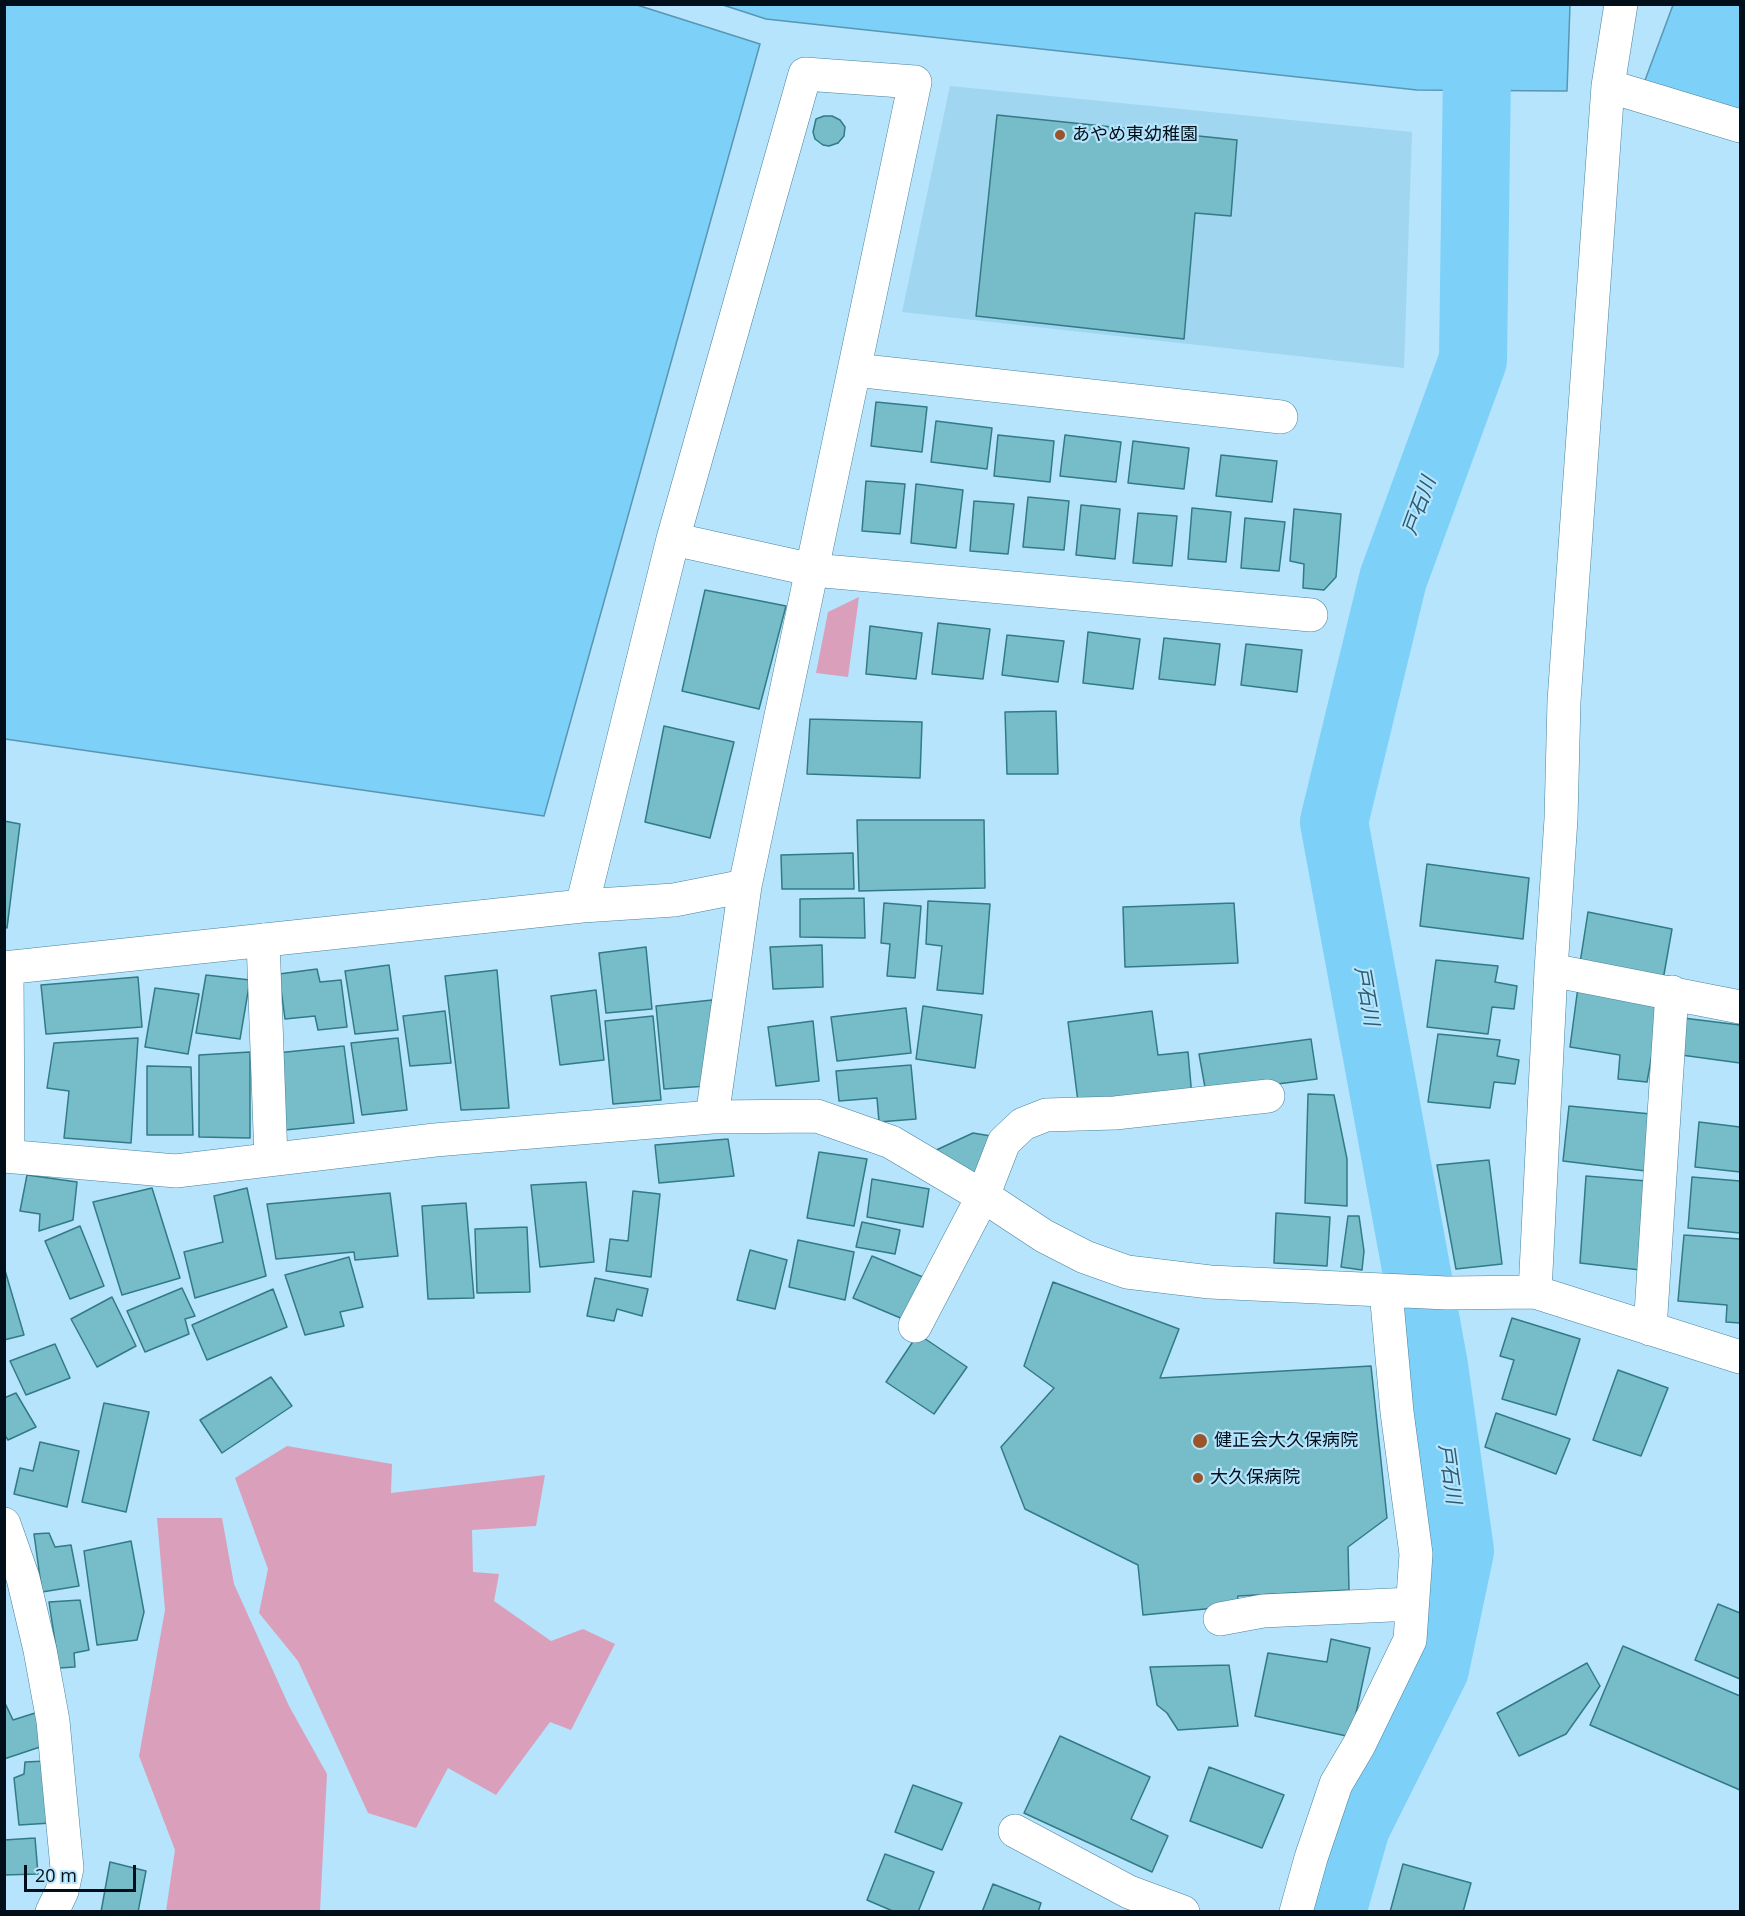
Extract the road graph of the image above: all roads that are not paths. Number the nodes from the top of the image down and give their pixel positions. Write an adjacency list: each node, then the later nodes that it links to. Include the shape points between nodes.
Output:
1 (1620, 4): 2 (street)
2 (1608, 86): 3 (street); 13 (street, via 1564,689 1561,819)
3 (1740, 126)
4 (855, 370): 5 (street); 6 (street, via 915,82 805,74); 7 (street)
5 (1281, 417)
6 (673, 539): 7 (street); 10 (street)
7 (813, 570): 8 (street); 9 (street)
8 (1311, 615)
9 (745, 886): 10 (street, via 674,900); 17 (street)
10 (582, 906): 11 (street)
11 (263, 940): 12 (street); 19 (street)
12 (6, 968): 18 (street)
13 (1551, 970): 14 (street); 22 (street)
14 (1672, 992): 15 (street); 24 (street)
15 (1740, 1007)
16 (1268, 1096): 20 (street, via 1115,1113 1046,1115 1023,1124 1004,1142)
17 (712, 1117): 19 (street, via 435,1140); 20 (street, via 817,1116 891,1142)
18 (6, 1156): 19 (street, via 176,1171)
19 (271, 1159)
20 (983, 1196): 21 (street, via 1044,1236 1127,1272 1210,1282); 23 (street)
21 (1386, 1291): 22 (street); 27 (street, via 1416,1554)
22 (1535, 1292): 24 (street)
23 (915, 1326)
24 (1650, 1329): 25 (street)
25 (1740, 1357)
26 (4, 1524): 30 (street, via 23,1578 38,1640 54,1732 67,1868)
27 (1412, 1604): 28 (street, via 1263,1611); 32 (street, via 1410,1640 1336,1784)
28 (1220, 1619)
29 (1016, 1831): 31 (street, via 1130,1892)
30 (52, 1911)
31 (1183, 1911)
32 (1296, 1911)

